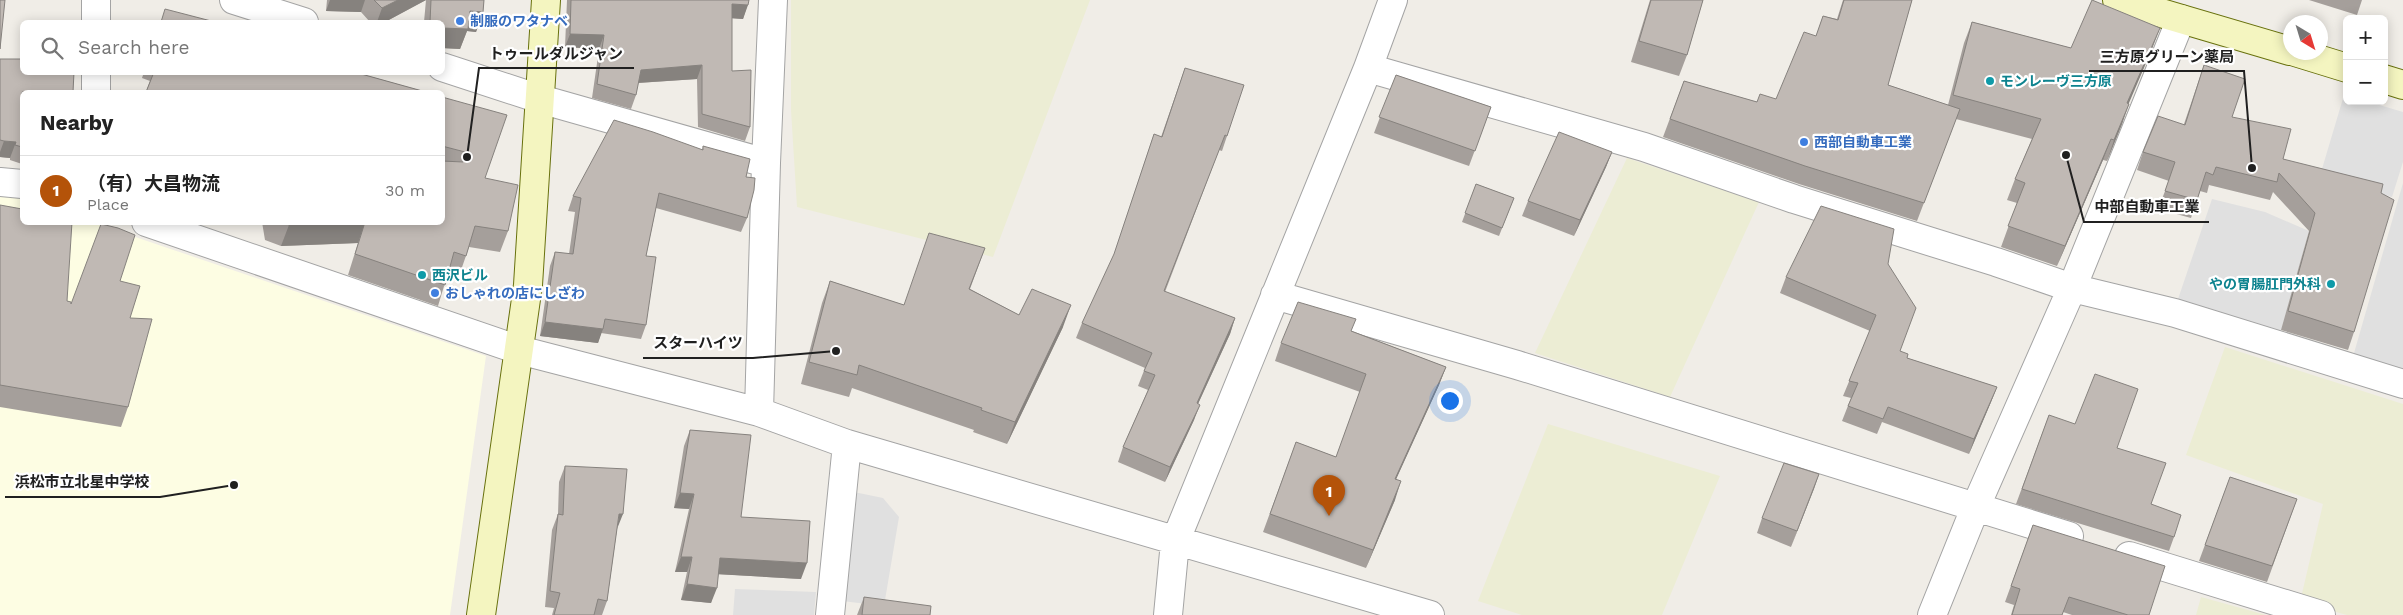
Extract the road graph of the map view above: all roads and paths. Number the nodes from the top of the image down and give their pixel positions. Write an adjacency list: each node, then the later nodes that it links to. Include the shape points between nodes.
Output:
1 (96, 0): 8 (street)
2 (234, 0): 9 (street)
3 (546, 0): 19 (street)
4 (773, 0): 20 (street)
5 (1393, 0): 14 (street)
6 (2117, 0): 7 (street)
7 (2181, 18): 10 (street); 24 (street)
8 (96, 20)
9 (298, 20)
10 (2283, 49)
11 (2321, 60): 12 (street)
12 (2343, 67)
13 (445, 68): 19 (street)
14 (1368, 68): 24 (street, via 1644,147); 25 (street)
15 (96, 75): 18 (street)
16 (2388, 80): 17 (street)
17 (2403, 85)
18 (96, 90)
19 (540, 99): 20 (street); 26 (street, via 528,285)
20 (766, 163): 28 (street)
21 (0, 182): 22 (street)
22 (20, 184)
23 (155, 225): 26 (street)
24 (2072, 288): 27 (street, via 2175,313); 30 (street)
25 (1275, 295): 30 (street, via 1517,365); 31 (street)
26 (519, 350): 28 (street); 32 (street)
27 (2403, 384)
28 (759, 412): 29 (street)
29 (846, 444): 31 (street); 33 (street)
30 (1976, 506): 36 (street); 37 (street)
31 (1175, 542): 34 (street); 35 (street)
32 (481, 615)
33 (830, 615)
34 (1168, 615)
35 (1430, 615)
36 (1932, 615)
37 (2321, 615)

